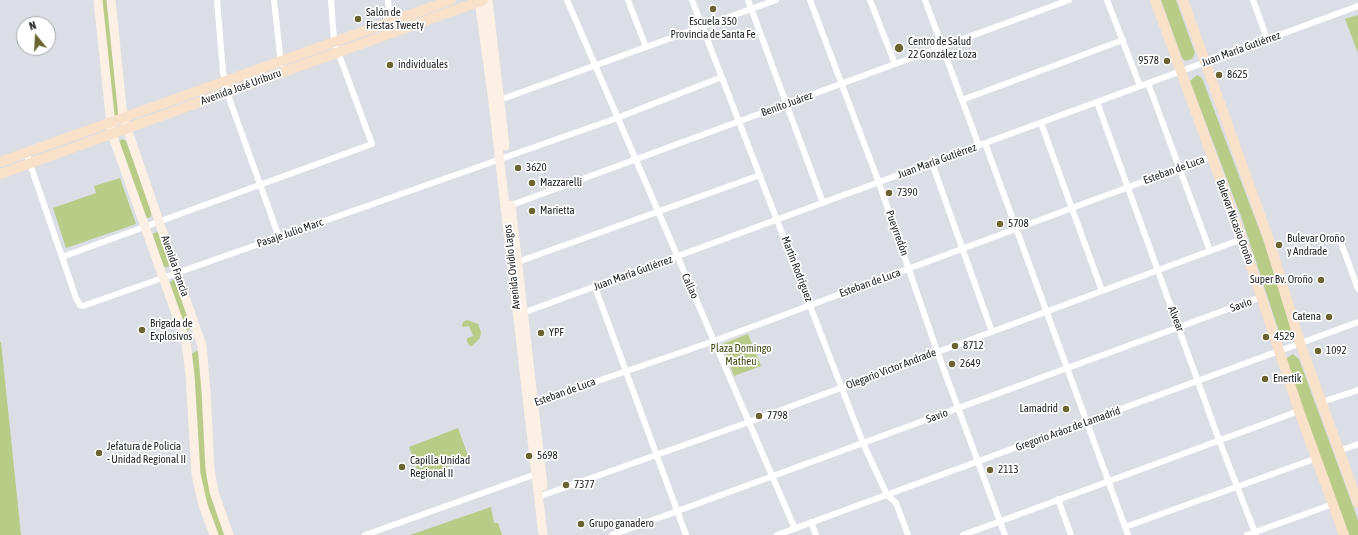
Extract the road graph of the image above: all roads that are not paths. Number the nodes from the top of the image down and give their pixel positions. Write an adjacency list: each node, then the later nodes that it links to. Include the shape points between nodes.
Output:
1 (98, 0): 51 (main road, Avenida Francia)
2 (111, 0): 49 (main road, Avenida Francia)
3 (217, 0): 40 (street)
4 (274, 0): 33 (street)
5 (330, 0): 29 (street)
6 (388, 0): 24 (street)
7 (451, 0): 24 (main road, Avenida José Uriburu)
8 (482, 0): 26 (main road, Avenida José Uriburu); 46 (main road, Avenida Ovidio Lagos)
9 (566, 0): 36 (street, Callao)
10 (628, 0): 31 (street)
11 (692, 0): 25 (street, Martín Rodríguez)
12 (748, 0): 23 (street)
13 (776, 0): 23 (street)
14 (810, 0): 42 (street, Pueyrredón)
15 (870, 0): 35 (street)
16 (925, 0): 30 (street)
17 (1069, 0): 30 (street, Benito Juárez)
18 (1107, 0): 28 (street)
19 (1155, 0): 38 (main road, Bulevar Nicasio Oroño)
20 (1183, 0): 34 (main road)
21 (1253, 0): 27 (street)
22 (1358, 6): 27 (street, Juan María Gutiérrez)
23 (751, 9): 25 (street); 48 (street)
24 (390, 22): 26 (street); 29 (main road, Avenida José Uriburu)
25 (702, 27): 31 (street); 39 (street, Martín Rodríguez)
26 (391, 33): 32 (main road, Avenida José Uriburu)
27 (1267, 39): 34 (street, Juan María Gutiérrez)
28 (1122, 40): 43 (street); 45 (street)
29 (334, 41): 32 (street); 33 (main road, Avenida José Uriburu)
30 (943, 46): 35 (street, Benito Juárez); 45 (street)
31 (646, 47): 36 (street)
32 (338, 52): 37 (main road, Avenida José Uriburu); 68 (street, via 372,144)
33 (280, 61): 37 (street); 40 (main road, Avenida José Uriburu)
34 (1205, 62): 38 (street, Juan María Gutiérrez); 101 (main road, via 1269,240)
35 (895, 64): 42 (street, Benito Juárez)
36 (594, 66): 46 (street); 50 (street, Callao)
37 (284, 72): 44 (main road, Avenida José Uriburu)
38 (1180, 72): 41 (street, Juan María Gutiérrez); 58 (main road, Bulevar Nicasio Oroño)
39 (722, 77): 50 (street, Pasaje Julio Marc); 52 (street, Martín Rodríguez)
40 (225, 80): 44 (street); 49 (main road, Avenida José Uriburu)
41 (1148, 83): 43 (street, Juan María Gutiérrez); 64 (street)
42 (842, 84): 48 (street, Benito Juárez); 67 (street, Pueyrredón)
43 (1140, 86): 47 (street, Juan María Gutiérrez)
44 (228, 92): 54 (main road, Avenida José Uriburu); 68 (street)
45 (962, 100): 56 (street)
46 (496, 101): 59 (main road, Avenida Ovidio Lagos)
47 (1097, 102): 53 (street, Juan María Gutiérrez); 69 (street, Alvear)
48 (787, 104): 52 (street, Benito Juárez); 70 (street)
49 (123, 117): 51 (main road, Avenida José Uriburu); 54 (main road, Avenida Francia)
50 (617, 118): 59 (street, Pasaje Julio Marc); 60 (street, Callao)
51 (110, 122): 55 (main road, Avenida Francia); 57 (main road, Avenida José Uriburu)
52 (739, 122): 60 (street, Benito Juárez); 66 (street, Martín Rodríguez)
53 (1041, 123): 56 (street, Juan María Gutiérrez); 72 (street)
54 (126, 129): 55 (main road, Avenida José Uriburu); 75 (main road, Avenida Francia)
55 (112, 134): 63 (main road, Avenida José Uriburu); 76 (main road, Avenida Francia)
56 (982, 144): 62 (street, Juan María Gutiérrez); 77 (street)
57 (26, 152): 61 (main road, Avenida José Uriburu); 63 (street)
58 (1212, 156): 64 (street, Esteban de Luca); 79 (main road, Bulevar Nicasio Oroño)
59 (503, 158): 71 (main road, Avenida Ovidio Lagos); 78 (street, Pasaje Julio Marc)
60 (635, 160): 71 (street, Benito Juárez); 73 (street, Callao)
61 (0, 162)
62 (932, 163): 67 (street, Juan María Gutiérrez); 81 (street)
63 (30, 164): 65 (main road, Avenida José Uriburu); 83 (street)
64 (1179, 168): 69 (street, Esteban de Luca); 82 (street)
65 (0, 174)
66 (760, 175): 73 (street); 74 (street, Martín Rodríguez)
67 (878, 183): 70 (street, Juan María Gutiérrez); 86 (street, Pueyrredón)
68 (260, 185): 75 (street); 78 (street)
69 (1127, 188): 72 (street, Esteban de Luca); 87 (street, Alvear)
70 (824, 203): 74 (street, Juan María Gutiérrez)
71 (508, 207): 85 (main road, Avenida Ovidio Lagos)
72 (1071, 208): 77 (street, Esteban de Luca); 92 (street)
73 (657, 212): 84 (street, Callao); 85 (street)
74 (778, 220): 84 (street, Juan María Gutiérrez); 94 (street, Martín Rodríguez)
75 (160, 221): 76 (street); 88 (main road, Avenida Francia)
76 (145, 227): 83 (street); 89 (main road, Avenida Francia)
77 (1017, 228): 81 (street, Esteban de Luca); 95 (street)
78 (279, 237): 88 (street, Pasaje Julio Marc)
79 (1242, 239): 82 (street, Olegario Victor Andrade); 93 (main road, Bulevar Nicasio Oroño)
80 (1340, 240): 91 (street)
81 (962, 249): 86 (street, Esteban de Luca); 99 (street)
82 (1210, 251): 87 (street, Olegario Victor Andrade)
83 (62, 257): 89 (street, Pasaje Julio Marc, via 80,305)
84 (677, 257): 90 (street, Juan María Gutiérrez); 100 (street, Callao)
85 (515, 263): 96 (main road, Avenida Ovidio Lagos)
86 (909, 268): 94 (street, Esteban de Luca); 102 (street, Pueyrredón)
87 (1158, 270): 92 (street, Olegario Victor Andrade); 98 (street, Alvear)
88 (178, 273): 89 (street, Pasaje Julio Marc); 138 (main road, Avenida Francia, via 202,346 210,469 215,496)
89 (164, 278): 137 (main road, Avenida Francia, via 186,342 196,474)
90 (595, 287): 96 (street, Juan María Gutiérrez); 105 (street)
91 (1358, 289)
92 (1102, 291): 95 (street, Olegario Victor Andrade)
93 (1261, 297): 98 (street, Savio); 103 (main road, Bulevar Nicasio Oroño)
94 (811, 305): 100 (street, Esteban de Luca); 107 (street, Martín Rodríguez)
95 (1048, 311): 99 (street, Olegario Victor Andrade); 104 (street)
96 (520, 314): 110 (main road, Avenida Ovidio Lagos)
97 (1358, 322): 101 (street, Gregorio Aráoz de Lamadrid)
98 (1179, 327): 104 (street, Savio); 106 (street, Alvear)
99 (992, 332): 102 (street, Olegario Victor Andrade)
100 (714, 341): 105 (street, Esteban de Luca); 114 (street, Callao)
101 (1300, 343): 103 (street, Gregorio Aráoz de Lamadrid); 109 (main road)
102 (937, 351): 107 (street, Olegario Victor Andrade); 111 (street, Pueyrredón)
103 (1279, 351): 106 (street, Gregorio Aráoz de Lamadrid); 112 (main road, Bulevar Nicasio Oroño)
104 (1068, 368): 111 (street, Savio); 113 (street)
105 (626, 370): 110 (street, Esteban de Luca); 119 (street)
106 (1199, 380): 113 (street, Gregorio Aráoz de Lamadrid); 115 (street, Alvear)
107 (842, 387): 114 (street, Olegario Victor Andrade); 116 (street, Martín Rodríguez)
108 (1358, 390): 109 (street)
109 (1322, 402): 118 (main road)
110 (531, 404): 122 (main road, Avenida Ovidio Lagos); 127 (main road, Avenida Ovidio Lagos)
111 (958, 408): 116 (street, Savio); 121 (street, Pueyrredón)
112 (1299, 411): 115 (street); 120 (main road, Bulevar Nicasio Oroño)
113 (1088, 421): 121 (street, Gregorio Aráoz de Lamadrid); 124 (street)
114 (749, 422): 119 (street, Olegario Victor Andrade); 123 (street, Callao)
115 (1219, 440): 124 (street); 125 (street, Alvear)
116 (863, 443): 123 (street, Savio); 126 (street, Martín Rodríguez)
117 (1358, 444): 118 (street)
118 (1339, 451): 128 (main road)
119 (657, 454): 127 (street, Olegario Victor Andrade); 131 (street)
120 (1317, 458): 125 (street); 130 (main road, Bulevar Nicasio Oroño)
121 (978, 462): 126 (street, Gregorio Aráoz de Lamadrid); 133 (street, Pueyrredón)
122 (536, 474): 127 (main road, Avenida Ovidio Lagos); 139 (street)
123 (773, 476): 131 (street, Savio); 135 (street, Callao)
124 (1109, 481): 129 (street); 134 (street)
125 (1238, 487): 134 (street); 136 (street, Alvear)
126 (887, 495): 132 (street, Gregorio Aráoz de Lamadrid); 146 (street, Martín Rodríguez, via 896,503)
127 (541, 496): 140 (main road, Avenida Ovidio Lagos); 141 (main road, Avenida Ovidio Lagos)
128 (1357, 498)
129 (1058, 499): 133 (street); 149 (street)
130 (1333, 504): 136 (street); 152 (main road, Bulevar Nicasio Oroño)
131 (678, 511): 142 (street, Savio); 143 (street)
132 (811, 522): 135 (street, Gregorio Aráoz de Lamadrid); 145 (street)
133 (1000, 522): 147 (street); 148 (street, Pueyrredón)
134 (1125, 527): 150 (street)
135 (795, 528): 144 (street, Gregorio Aráoz de Lamadrid)
136 (1255, 534): 151 (street)
137 (214, 535)
138 (229, 535)
139 (364, 535)
140 (543, 535)
141 (550, 535)
142 (612, 535)
143 (686, 535)
144 (777, 535)
145 (816, 535)
146 (908, 535)
147 (963, 535)
148 (1005, 535)
149 (1071, 535)
150 (1128, 535)
151 (1247, 535)
152 (1344, 535)

